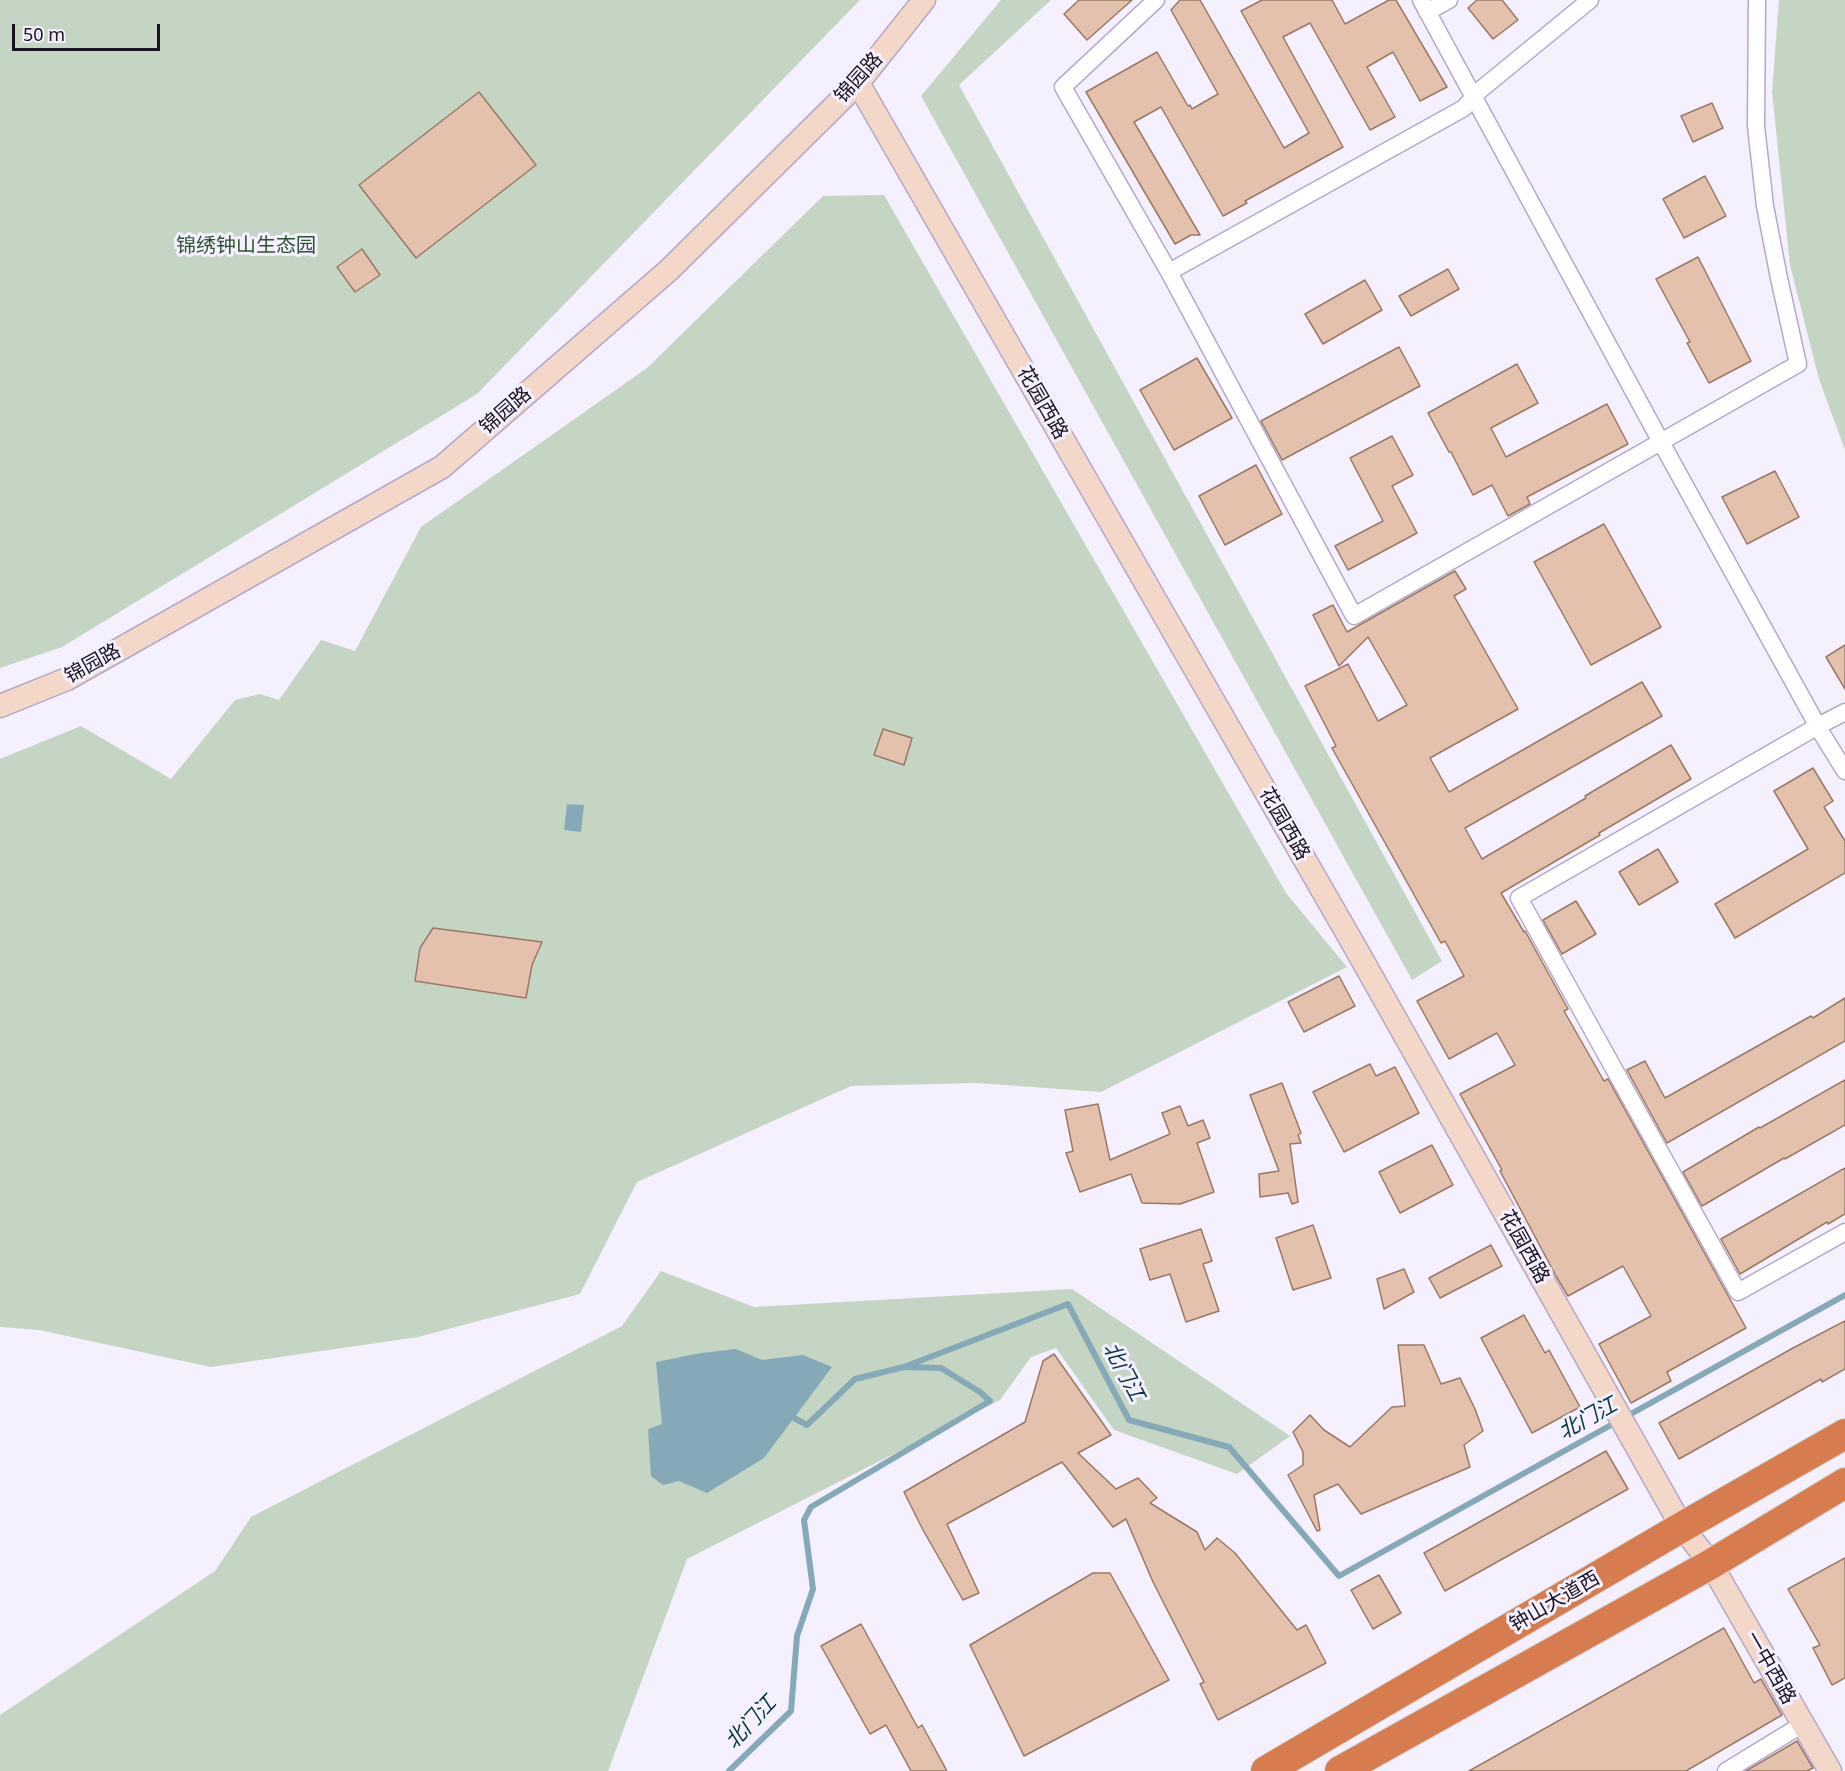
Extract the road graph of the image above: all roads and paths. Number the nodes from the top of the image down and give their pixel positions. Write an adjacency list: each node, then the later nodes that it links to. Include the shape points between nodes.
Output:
1 (924, 0): 7 (street, 锦园路)
2 (1156, 0): 9 (street, via 1063,87)
3 (1449, 0): 6 (street)
4 (1590, 0): 8 (street)
5 (1757, 0): 10 (street, via 1756,126 1765,206 1798,364)
6 (1424, 6): 8 (street)
7 (858, 83): 11 (street, 锦园路, via 669,270 442,467 67,679); 18 (street, 花园西路, via 1355,947)
8 (1474, 98): 9 (street, via 1464,108); 10 (street)
9 (1169, 272): 10 (street, via 1354,616)
10 (1661, 442): 13 (street)
11 (0, 706)
12 (1845, 712): 13 (street)
13 (1818, 726): 14 (street); 15 (street, via 1519,898 1738,1292)
14 (1845, 771)
15 (1845, 1232)
16 (1845, 1434): 18 (highway, 钟山大道西)
17 (1845, 1484): 19 (highway)
18 (1682, 1527): 19 (street, 花园西路); 21 (highway, 钟山大道西)
19 (1711, 1564): 20 (street, 一中西路); 22 (highway)
20 (1803, 1724): 23 (street); 24 (street, 一中西路)
21 (1266, 1771)
22 (1340, 1771)
23 (1726, 1771)
24 (1830, 1771)

